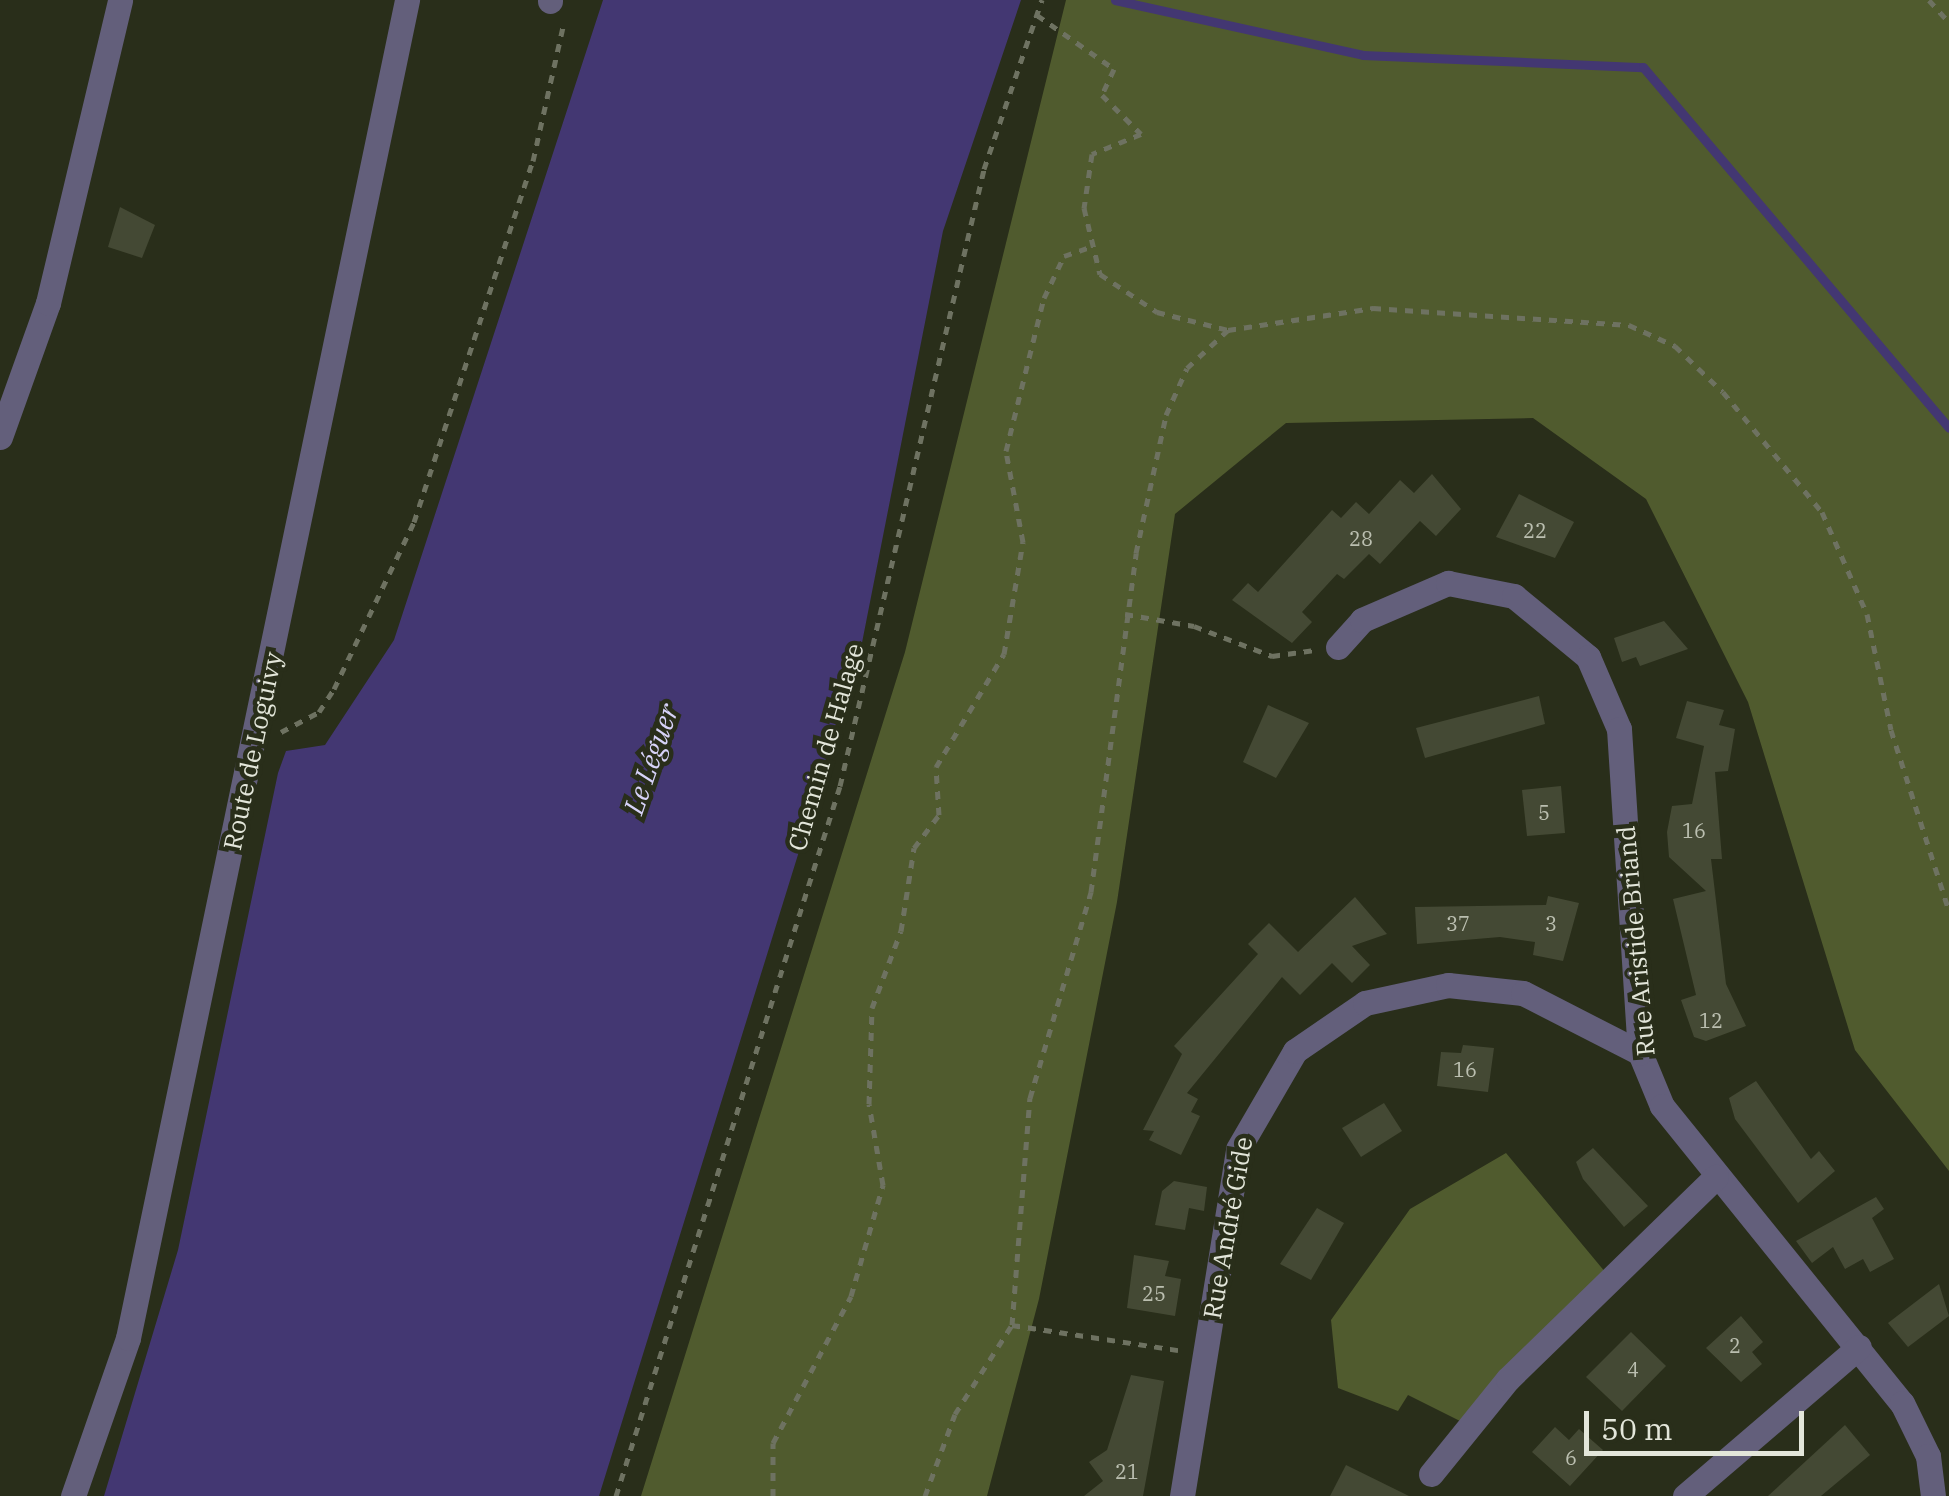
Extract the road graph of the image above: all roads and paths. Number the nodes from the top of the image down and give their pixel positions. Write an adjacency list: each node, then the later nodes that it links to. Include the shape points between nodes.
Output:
1 (120, 0): 10 (street, via 48,304)
2 (407, 0): 22 (street, Route de Loguivy, via 128,1338)
3 (1042, 0): 6 (path, Chemin de Halage)
4 (1930, 0): 7 (path)
5 (550, 1): 13 (path, via 566,16 533,161 414,522 319,712)
6 (1037, 16): 8 (path, via 1114,69 1102,95 1141,134 1092,154 1084,208); 23 (path, Chemin de Halage, via 979,188 840,786)
7 (1949, 22)
8 (1093, 246): 9 (path, via 1100,274 1157,312); 24 (path, via 1064,256 1044,298 1006,451 1024,542 1004,654 936,767 939,815 914,848 901,930 872,1008 869,1104 883,1186 851,1296 774,1443)
9 (1228, 330): 11 (path, via 1187,368 1166,415); 14 (path, via 1373,308 1629,325 1676,346 1822,512 1866,614)
10 (0, 436)
11 (1125, 614): 12 (path, via 1194,626 1272,656); 17 (path, via 1091,892 1030,1098)
12 (1338, 647): 15 (street, Rue Aristide Briand, via 1377,611 1448,583 1514,596 1588,656 1619,729)
13 (275, 734)
14 (1949, 911)
15 (1640, 1053): 16 (street, Rue Aristide Briand, via 1662,1106); 19 (street, Rue André Gide, via 1555,1006 1488,987 1399,993 1324,1027 1270,1084 1238,1149)
16 (1716, 1176): 18 (street, Rue Aristide Briand); 20 (street, via 1508,1379)
17 (1012, 1325): 19 (path); 25 (path, via 962,1402)
18 (1859, 1347): 21 (street, Rue Aristide Briand, via 1916,1427); 27 (street)
19 (1206, 1354): 26 (street, Rue André Gide)
20 (1432, 1474)
21 (1933, 1495)
22 (73, 1496)
23 (616, 1496)
24 (772, 1496)
25 (925, 1496)
26 (1182, 1496)
27 (1685, 1496)

